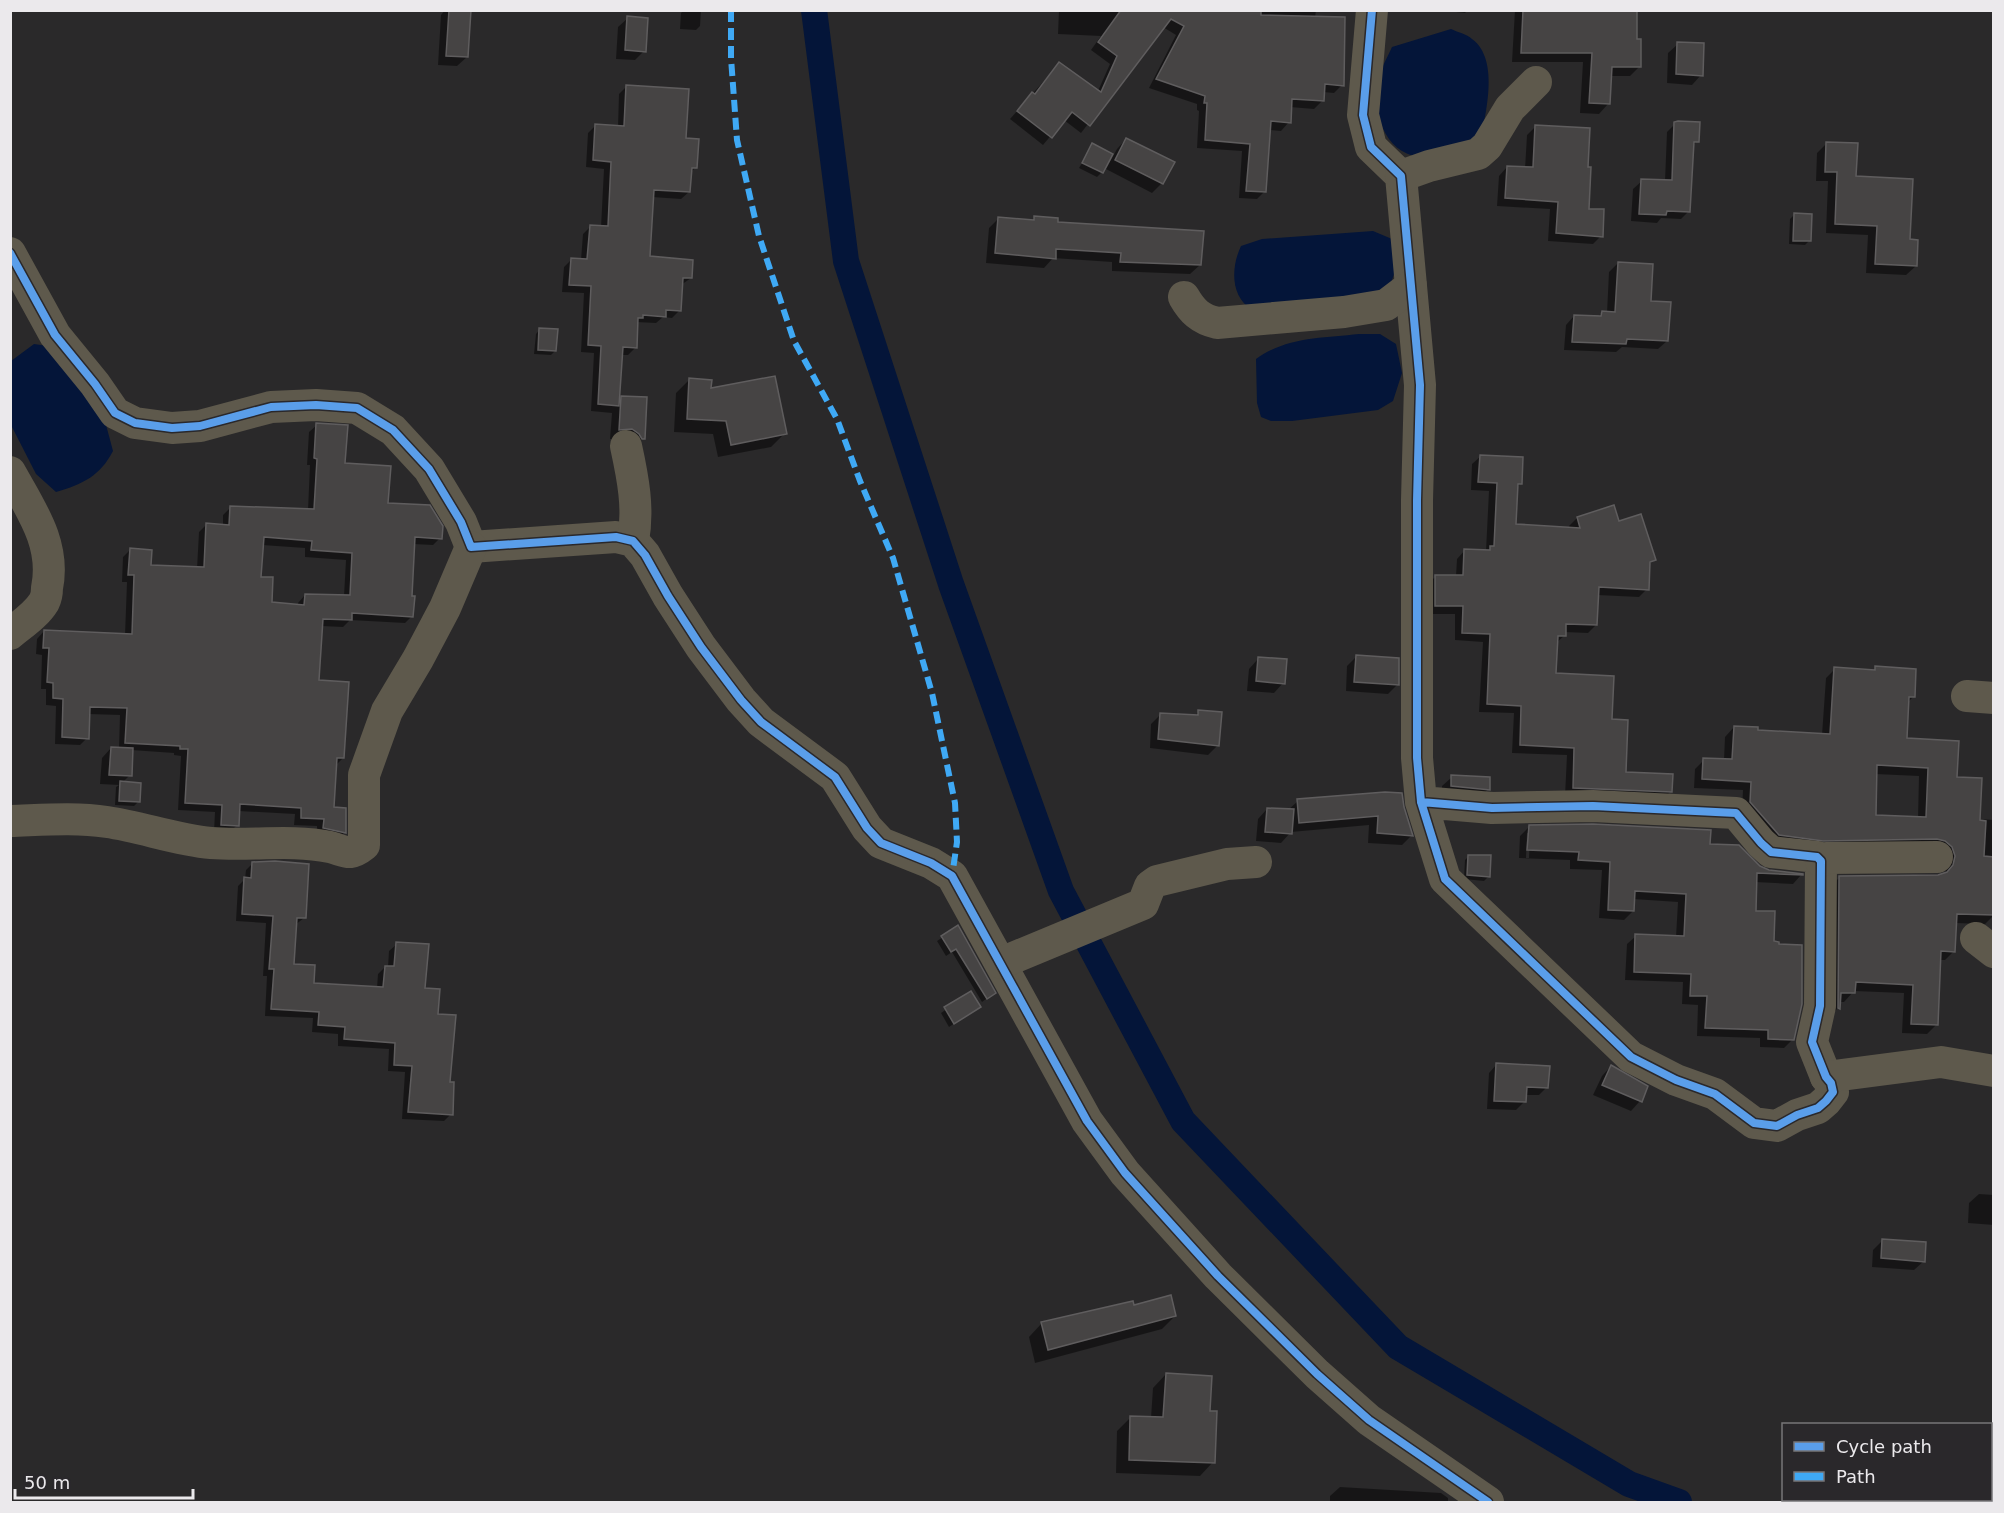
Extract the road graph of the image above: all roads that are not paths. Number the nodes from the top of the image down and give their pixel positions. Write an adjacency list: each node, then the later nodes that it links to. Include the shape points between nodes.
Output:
1 (1372, 10): 3 (street, via 1363,115 1371,147)
2 (1536, 82): 3 (street, via 1510,108 1478,154)
3 (1401, 176): 5 (street)
4 (11, 257): 10 (street, via 55,335 115,413 135,423 172,428 200,426 271,407 357,408 393,430 429,469 461,522)
5 (1411, 286): 6 (street, via 1386,305 1216,323 1202,319); 12 (street, via 1420,385 1416,674)
6 (1184, 297)
7 (626, 446): 9 (street, via 634,485)
8 (10, 472): 11 (street, via 48,549 50,574 45,601)
9 (633, 541): 10 (street, via 616,537); 17 (street, via 701,647 741,700 761,722 835,777 880,843 932,863 952,876)
10 (471, 547): 13 (street, via 445,608 387,711 364,775 364,845 356,852 296,843 210,843 106,822)
11 (10, 634)
12 (1421, 802): 15 (street, via 1492,808 1593,806 1736,813 1772,852 1813,856); 19 (street, via 1444,879 1631,1057 1715,1094 1754,1123 1777,1126 1826,1101 1833,1092)
13 (10, 821)
14 (1937, 857): 15 (street)
15 (1821, 861): 19 (street, via 1820,1006 1812,1041)
16 (1256, 862): 17 (street, via 1227,864 1157,881 1150,886 1143,904 1132,910)
17 (1006, 961): 20 (street, via 1028,1017 1087,1121 1125,1173 1218,1276 1317,1374 1368,1420)
18 (1994, 1071): 19 (street, via 1941,1062)
19 (1826, 1077)
20 (1488, 1503)

